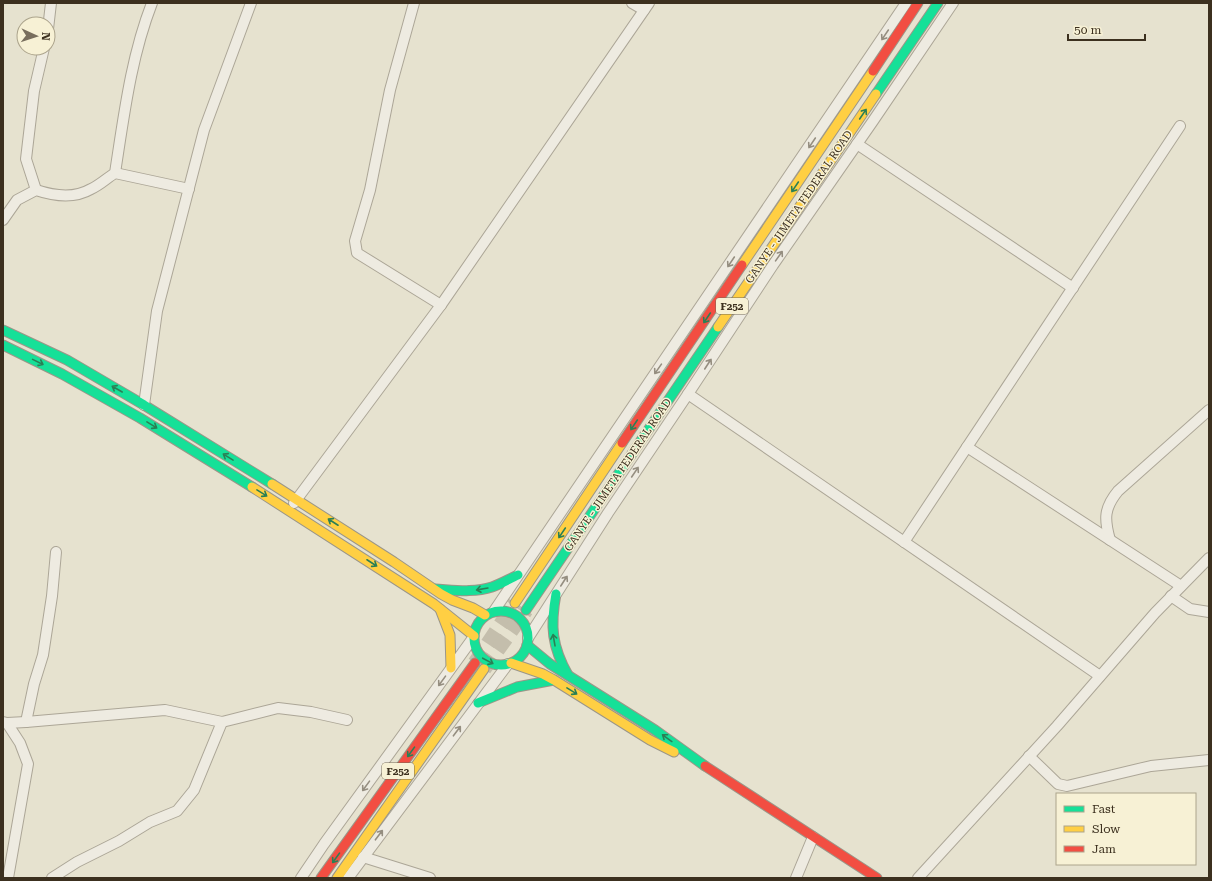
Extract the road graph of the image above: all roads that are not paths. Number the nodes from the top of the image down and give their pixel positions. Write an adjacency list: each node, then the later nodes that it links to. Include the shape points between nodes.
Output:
1 (51, 3): 11 (street)
2 (152, 3): 15 (street, via 134,60)
3 (251, 3): 16 (street, via 204,130)
4 (414, 3): 20 (street, via 390,90 370,190 355,241 357,253)
5 (632, 3): 10 (street)
6 (906, 3): 33 (street, one-way to 33)
7 (918, 3): 38 (main road, GANYE - JIMETA FEDERAL ROAD / F252, one-way to 38)
8 (938, 3): 40 (main road, GANYE - JIMETA FEDERAL ROAD / F252, one-way to 8)
9 (953, 3): 14 (street)
10 (646, 6): 20 (street)
11 (50, 16)
12 (42, 56): 17 (street, via 34,91 26,159)
13 (1180, 126): 19 (street)
14 (857, 144): 19 (street); 23 (street, one-way to 14, via 773,264)
15 (115, 173): 16 (street); 17 (street, via 91,190 74,196 51,195)
16 (189, 189): 24 (street, via 157,312)
17 (36, 190): 18 (street, via 17,200)
18 (3, 220)
19 (1073, 288): 26 (street)
20 (441, 305): 27 (street)
21 (3, 330): 24 (main road, one-way to 21, via 67,360)
22 (3, 345): 28 (main road, one-way to 28, via 134,414)
23 (688, 394): 30 (street); 36 (street, one-way to 23)
24 (144, 405): 27 (main road, one-way to 24)
25 (1209, 410): 29 (street, via 1111,500 1106,513)
26 (967, 447): 29 (street); 30 (street)
27 (297, 499): 28 (street); 35 (main road, one-way to 27)
28 (290, 510): 39 (main road, one-way to 39)
29 (1110, 540): 34 (street)
30 (904, 542): 50 (street)
31 (56, 552): 55 (street, via 43,655)
32 (1209, 558): 34 (street)
33 (518, 575): 35 (main road, one-way to 35, via 484,589); 42 (street)
34 (1180, 586): 37 (street)
35 (433, 589): 42 (main road, via 452,600)
36 (556, 594): 44 (street); 49 (main road, one-way to 36, via 557,653 553,637 552,616)
37 (1171, 596): 41 (street, via 1190,609); 50 (street)
38 (515, 603)
39 (440, 609): 43 (main road); 47 (main road, via 450,635)
40 (526, 610)
41 (1209, 612)
42 (489, 613): 43 (main road, via 477,624); 44 (main road, via 501,610 514,614 524,624)
43 (474, 637): 46 (main road, one-way to 46, via 474,645 481,657 494,664); 47 (street)
44 (527, 641): 46 (main road, via 520,657); 49 (main road, via 542,658)
45 (475, 663): 65 (main road, F252, one-way to 65)
46 (509, 663): 51 (main road); 52 (street)
47 (451, 668): 64 (street, one-way to 64)
48 (484, 669): 66 (main road, F252)
49 (568, 676): 59 (main road, one-way to 49, via 655,730)
50 (1100, 676): 57 (street)
51 (554, 680): 52 (main road, via 517,686); 59 (main road, one-way to 59, via 650,740)
52 (478, 703): 61 (street, one-way to 52)
53 (346, 720): 56 (street, via 278,708)
54 (5, 722): 55 (street); 62 (street, via 20,743 28,764)
55 (26, 722): 56 (street, via 165,710)
56 (222, 722): 63 (street, via 194,790 177,811 150,822)
57 (1029, 756): 58 (street, via 1058,784 1068,786 1151,766); 71 (street)
58 (1209, 760)
59 (710, 770): 60 (main road)
60 (813, 837): 69 (street); 70 (main road)
61 (362, 857): 67 (street); 68 (street)
62 (8, 878)
63 (52, 878)
64 (301, 878)
65 (321, 878)
66 (337, 878)
67 (348, 878)
68 (430, 878)
69 (796, 878)
70 (877, 878)
71 (918, 878)

